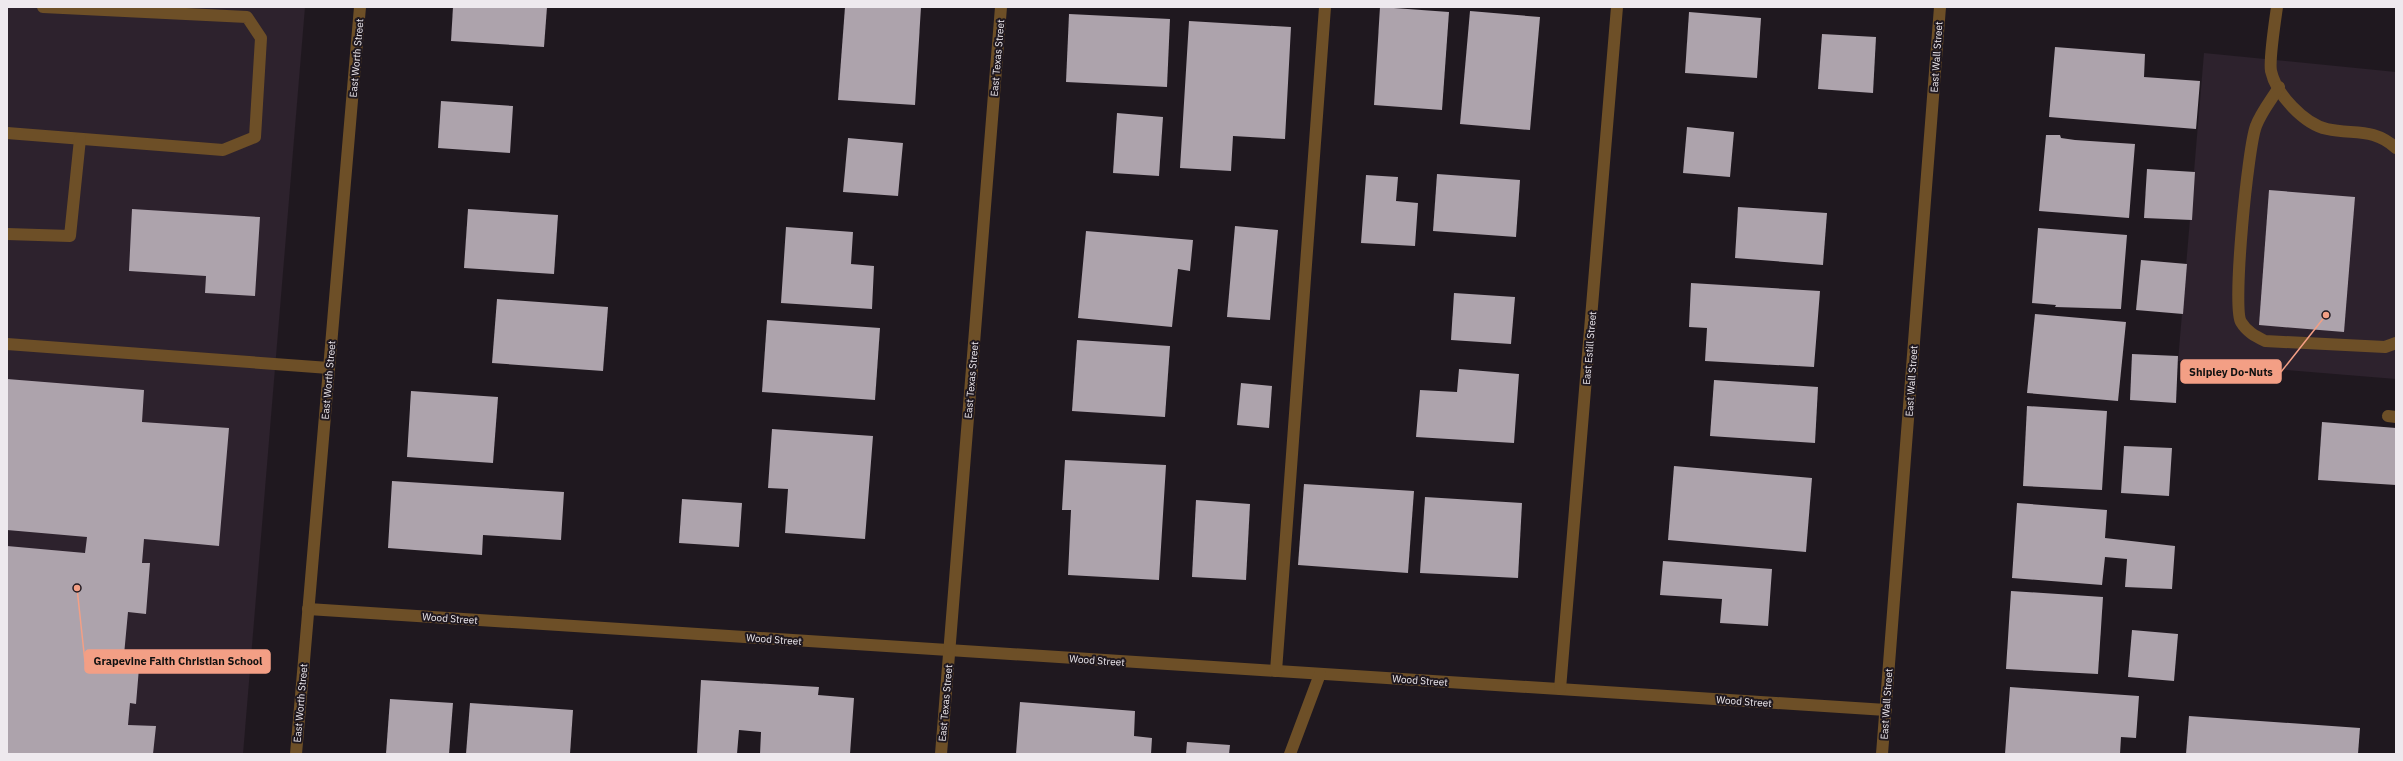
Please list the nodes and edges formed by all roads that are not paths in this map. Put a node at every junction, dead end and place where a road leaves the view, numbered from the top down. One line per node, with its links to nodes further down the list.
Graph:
1 (44, 7): 10 (street)
2 (360, 7): 15 (street, East Worth Street)
3 (1001, 7): 17 (street, East Texas Street)
4 (1324, 7): 18 (street)
5 (1617, 7): 20 (street, East Estill Street)
6 (1940, 7): 21 (street, East Wall Street)
7 (2276, 7): 8 (street)
8 (2279, 87): 11 (street); 13 (street)
9 (7, 133): 10 (street)
10 (80, 139): 12 (street)
11 (2396, 148)
12 (7, 234)
13 (2396, 343)
14 (7, 344): 15 (street)
15 (329, 368): 16 (street, East Worth Street)
16 (308, 609): 17 (street, Wood Street); 22 (street, East Worth Street)
17 (949, 650): 18 (street, Wood Street); 23 (street, East Texas Street)
18 (1276, 671): 19 (street, Wood Street)
19 (1320, 674): 20 (street, Wood Street); 24 (street)
20 (1560, 690): 21 (street, Wood Street)
21 (1886, 710): 25 (street, East Wall Street)
22 (296, 754)
23 (941, 754)
24 (1290, 754)
25 (1882, 754)

